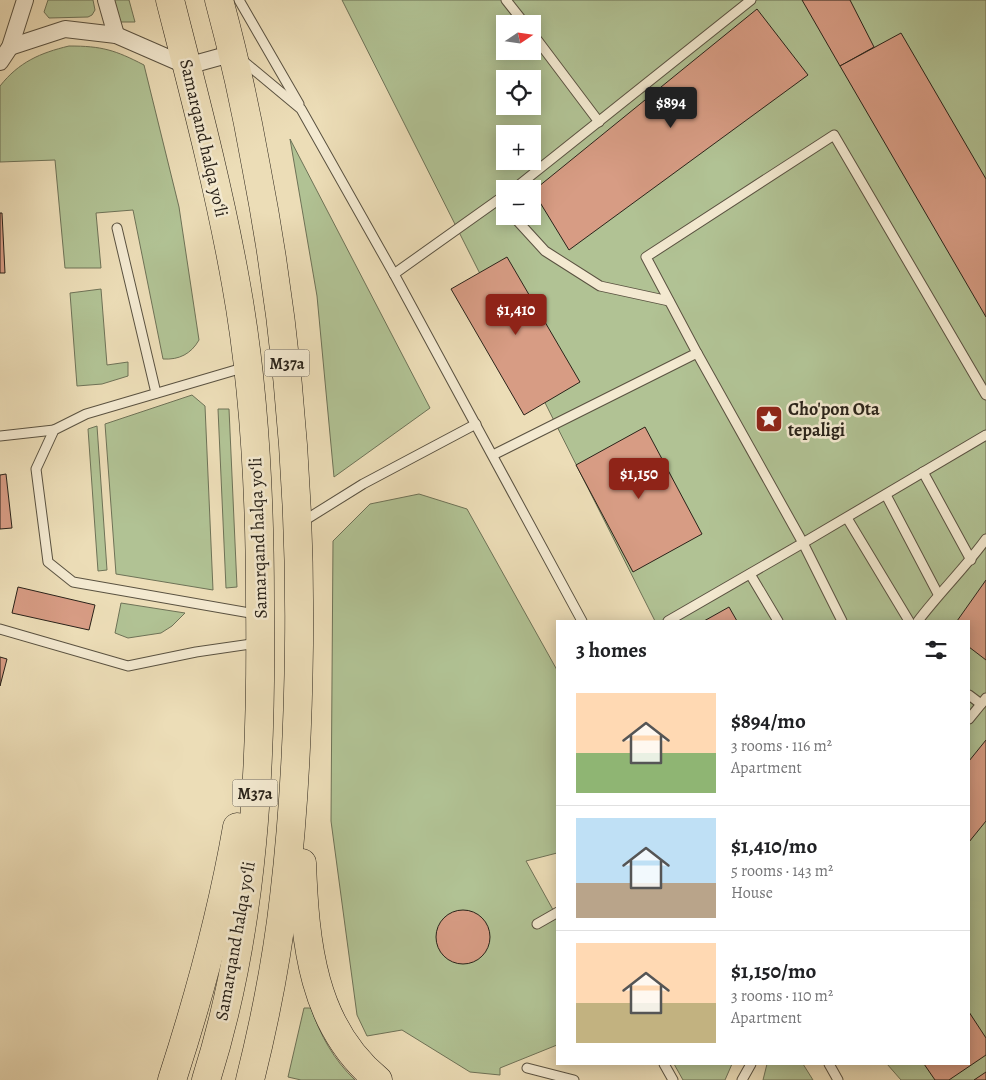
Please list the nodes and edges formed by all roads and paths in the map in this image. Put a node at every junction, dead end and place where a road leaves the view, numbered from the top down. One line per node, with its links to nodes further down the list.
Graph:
1 (25, 0): 11 (street)
2 (106, 0): 9 (street)
3 (170, 0): 14 (highway, Samarqand halqa yoʻli / M37a)
4 (219, 0): 12 (highway, M37a)
5 (239, 0): 15 (lane)
6 (506, 0): 8 (lane)
7 (751, 0): 16 (lane)
8 (518, 15)
9 (116, 34): 11 (street); 14 (street)
10 (541, 45): 16 (lane)
11 (10, 47): 13 (street)
12 (234, 53): 14 (street); 15 (lane); 35 (highway, M37a)
13 (0, 62)
14 (187, 66): 24 (highway, Samarqand halqa yoʻli / M37a)
15 (301, 109): 21 (lane)
16 (599, 122): 17 (lane)
17 (525, 180)
18 (496, 202): 21 (lane)
19 (521, 225): 22 (lane)
20 (117, 228): 25 (lane)
21 (394, 274): 27 (lane)
22 (669, 301): 23 (lane); 26 (lane)
23 (697, 353): 31 (lane); 37 (lane)
24 (248, 366): 25 (lane); 41 (highway, Samarqand halqa yoʻli / M37a)
25 (156, 393): 28 (lane)
26 (986, 395)
27 (476, 424): 31 (lane); 35 (lane)
28 (54, 430): 30 (lane); 41 (lane)
29 (986, 435): 32 (lane)
30 (0, 436)
31 (493, 455): 42 (lane)
32 (923, 472): 33 (lane); 38 (lane)
33 (886, 495): 34 (lane); 40 (lane)
34 (847, 518): 37 (lane); 46 (lane)
35 (297, 525): 53 (highway, M37a)
36 (986, 539): 38 (lane)
37 (803, 544): 39 (lane); 45 (lane)
38 (971, 560): 40 (lane)
39 (750, 574): 43 (lane); 44 (lane)
40 (938, 594): 47 (lane)
41 (261, 615): 49 (highway, Samarqand halqa yoʻli / M37a)
42 (581, 620)
43 (670, 620)
44 (777, 620)
45 (841, 620)
46 (908, 620)
47 (919, 620)
48 (0, 629): 49 (lane)
49 (261, 642): 60 (highway, M37a); 61 (highway, Samarqand halqa yoʻli / M37a)
50 (970, 695): 51 (lane)
51 (984, 701): 52 (lane)
52 (970, 717)
53 (297, 732): 62 (highway, M37a); 63 (highway)
54 (556, 913): 55 (lane)
55 (537, 924)
56 (665, 1065): 65 (lane)
57 (750, 1065): 66 (lane)
58 (830, 1065): 67 (lane)
59 (527, 1068): 64 (lane)
60 (172, 1080)
61 (206, 1080)
62 (250, 1080)
63 (378, 1080)
64 (574, 1080)
65 (673, 1080)
66 (742, 1080)
67 (838, 1080)

